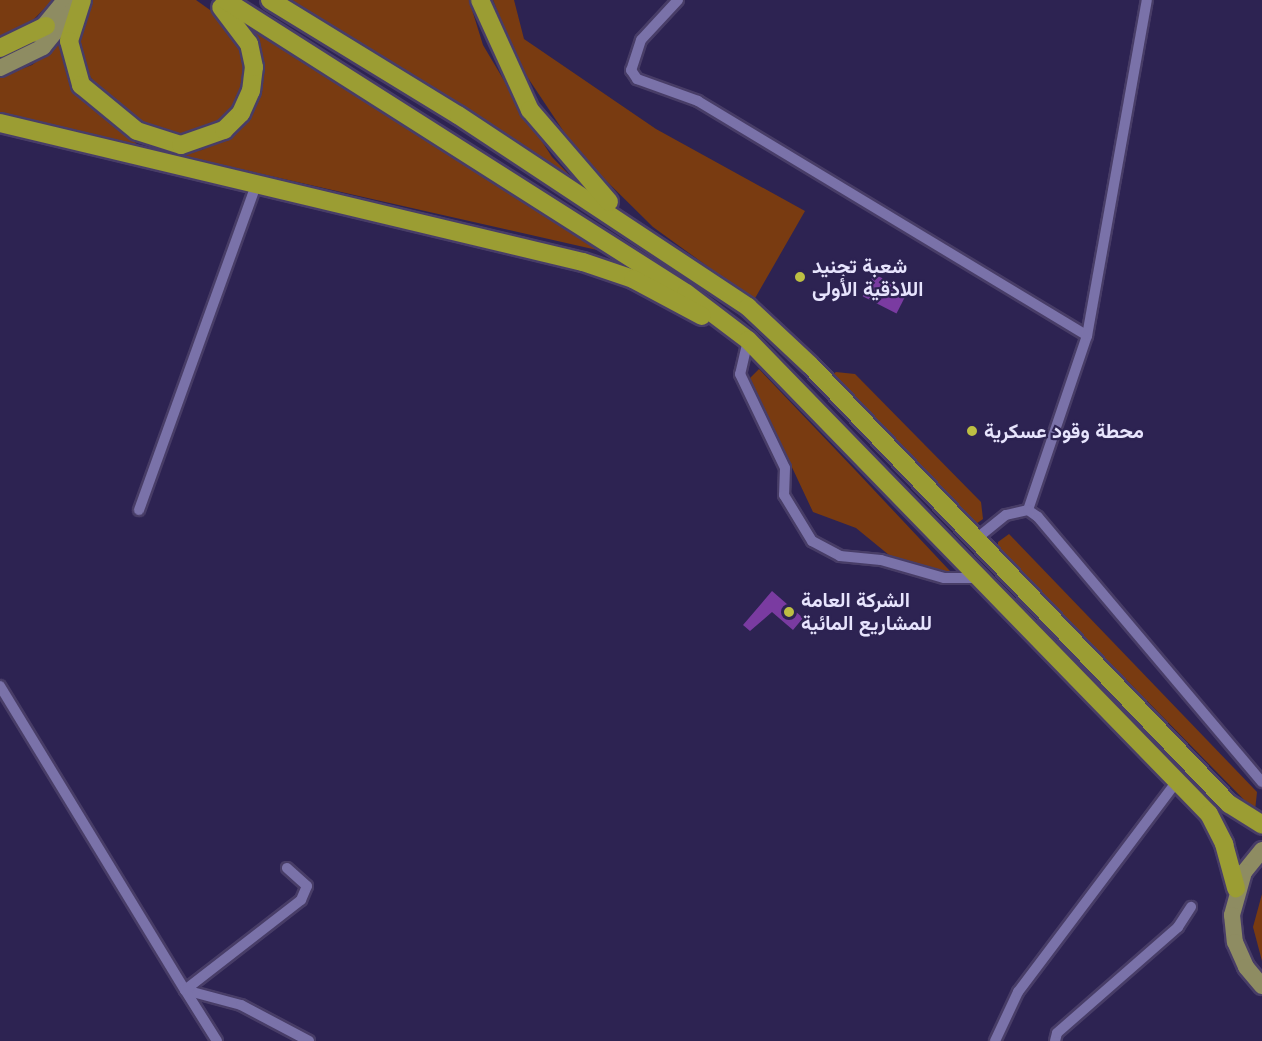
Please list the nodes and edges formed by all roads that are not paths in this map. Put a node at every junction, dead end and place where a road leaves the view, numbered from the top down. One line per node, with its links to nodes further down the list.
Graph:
1 (65, 0): 9 (main road)
2 (81, 0): 3 (highway); 12 (main road)
3 (213, 0)
4 (225, 0): 17 (highway)
5 (270, 0): 15 (highway)
6 (480, 0): 15 (highway)
7 (678, 0): 16 (street)
8 (1147, 0): 16 (street)
9 (46, 26): 10 (highway); 11 (main road)
10 (0, 48)
11 (0, 54)
12 (0, 68)
13 (0, 123): 14 (highway)
14 (256, 184): 17 (highway); 18 (street)
15 (671, 252): 20 (highway)
16 (1087, 336): 19 (street)
17 (748, 340): 21 (highway); 21 (street)
18 (139, 510)
19 (1028, 510): 20 (street); 24 (street)
20 (976, 539): 25 (highway)
21 (979, 578): 23 (highway)
22 (0, 686): 31 (street)
23 (1177, 781): 28 (highway); 36 (street)
24 (1262, 782)
25 (1262, 825)
26 (1262, 850): 28 (main road)
27 (287, 868): 31 (street)
28 (1236, 888): 30 (main road)
29 (1191, 907): 37 (street)
30 (1262, 986)
31 (185, 990): 32 (street); 35 (street)
32 (206, 1023): 33 (street); 34 (street)
33 (209, 1041)
34 (217, 1041)
35 (309, 1041)
36 (995, 1041)
37 (1055, 1041)

